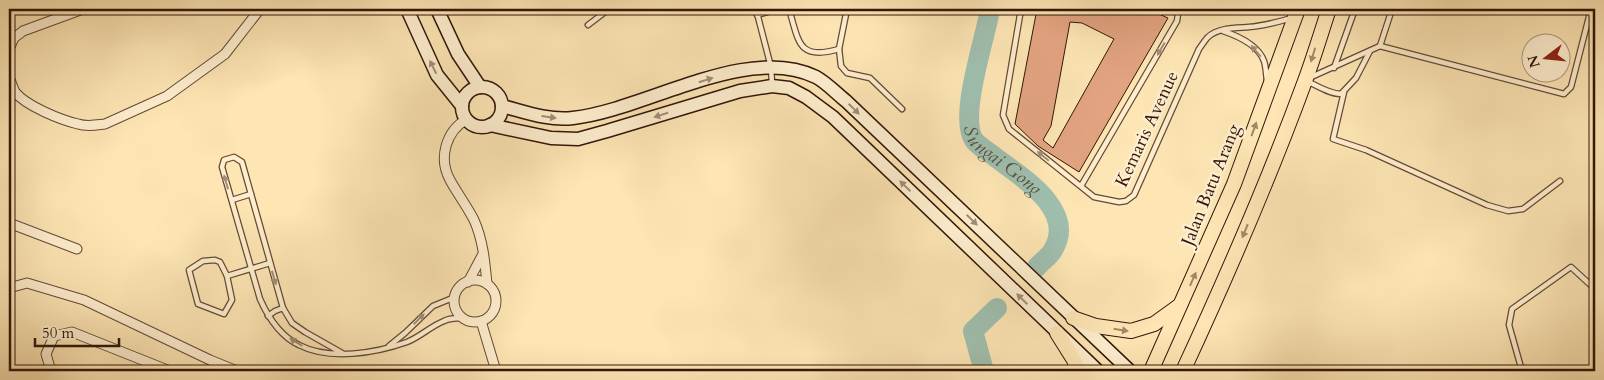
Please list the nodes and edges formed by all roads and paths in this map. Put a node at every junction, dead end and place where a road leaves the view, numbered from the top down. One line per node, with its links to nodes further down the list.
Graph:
1 (82, 9): 21 (street)
2 (260, 9): 26 (street)
3 (407, 9): 32 (street, one-way to 3)
4 (437, 9): 29 (street)
5 (609, 9): 18 (lane)
6 (756, 9): 17 (lane)
7 (778, 9): 17 (lane)
8 (789, 9): 22 (lane)
9 (847, 9): 22 (lane)
10 (1021, 9): 38 (lane, Kemaris Avenue, one-way to 10)
11 (1172, 9): 38 (lane, Kemaris Avenue, one-way to 38)
12 (1329, 9): 27 (main road, one-way to 27)
13 (1355, 9): 25 (lane)
14 (1392, 9): 20 (lane)
15 (1591, 9): 20 (lane)
16 (1296, 13): 19 (lane); 30 (main road, Jalan Batu Arang)
17 (758, 15): 24 (lane)
18 (588, 25)
19 (1221, 30): 30 (lane, one-way to 19); 38 (lane, Kemaris Avenue)
20 (1380, 46): 23 (lane)
21 (9, 49)
22 (839, 49): 34 (lane)
23 (1370, 51): 25 (lane); 31 (lane)
24 (771, 66): 28 (lane); 33 (street, one-way to 24); 56 (street, one-way to 56)
25 (1334, 68): 27 (lane)
26 (9, 77)
27 (1306, 80): 31 (lane); 70 (main road, one-way to 70)
28 (772, 86): 36 (street, one-way to 36); 58 (street, one-way to 28)
29 (480, 87): 32 (street); 33 (street)
30 (1269, 89): 52 (main road, Jalan Batu Arang, one-way to 30)
31 (1344, 92): 37 (lane)
32 (462, 106): 35 (street)
33 (502, 106): 36 (street)
34 (902, 109)
35 (467, 119): 36 (street); 43 (street)
36 (490, 125)
37 (1560, 181)
38 (1081, 186)
39 (251, 194): 40 (lane); 40 (lane, one-way to 39); 44 (lane)
40 (232, 200): 45 (lane)
41 (9, 223): 42 (street)
42 (77, 249)
43 (484, 254): 47 (street); 48 (street)
44 (270, 263): 45 (lane); 53 (lane, one-way to 53)
45 (251, 268): 46 (lane); 54 (lane)
46 (227, 276): 46 (lane)
47 (468, 282): 48 (street); 51 (street)
48 (487, 284): 57 (street)
49 (9, 288): 64 (street)
50 (1595, 289): 71 (lane)
51 (455, 297): 55 (street); 59 (lane, one-way to 51)
52 (1181, 305): 56 (main road, one-way to 52); 69 (main road, Jalan Batu Arang)
53 (283, 308): 54 (lane); 60 (lane)
54 (268, 316): 60 (lane, one-way to 54)
55 (463, 318): 57 (street); 59 (lane)
56 (1073, 318): 68 (street)
57 (482, 321): 65 (street)
58 (1057, 333): 66 (main road); 67 (street)
59 (386, 348): 60 (lane)
60 (342, 353)
61 (153, 368): 62 (street); 63 (street)
62 (51, 371)
63 (170, 371)
64 (237, 371)
65 (496, 371)
66 (1078, 371)
67 (1098, 371)
68 (1130, 371)
69 (1150, 371)
70 (1183, 371)
71 (1522, 371)

